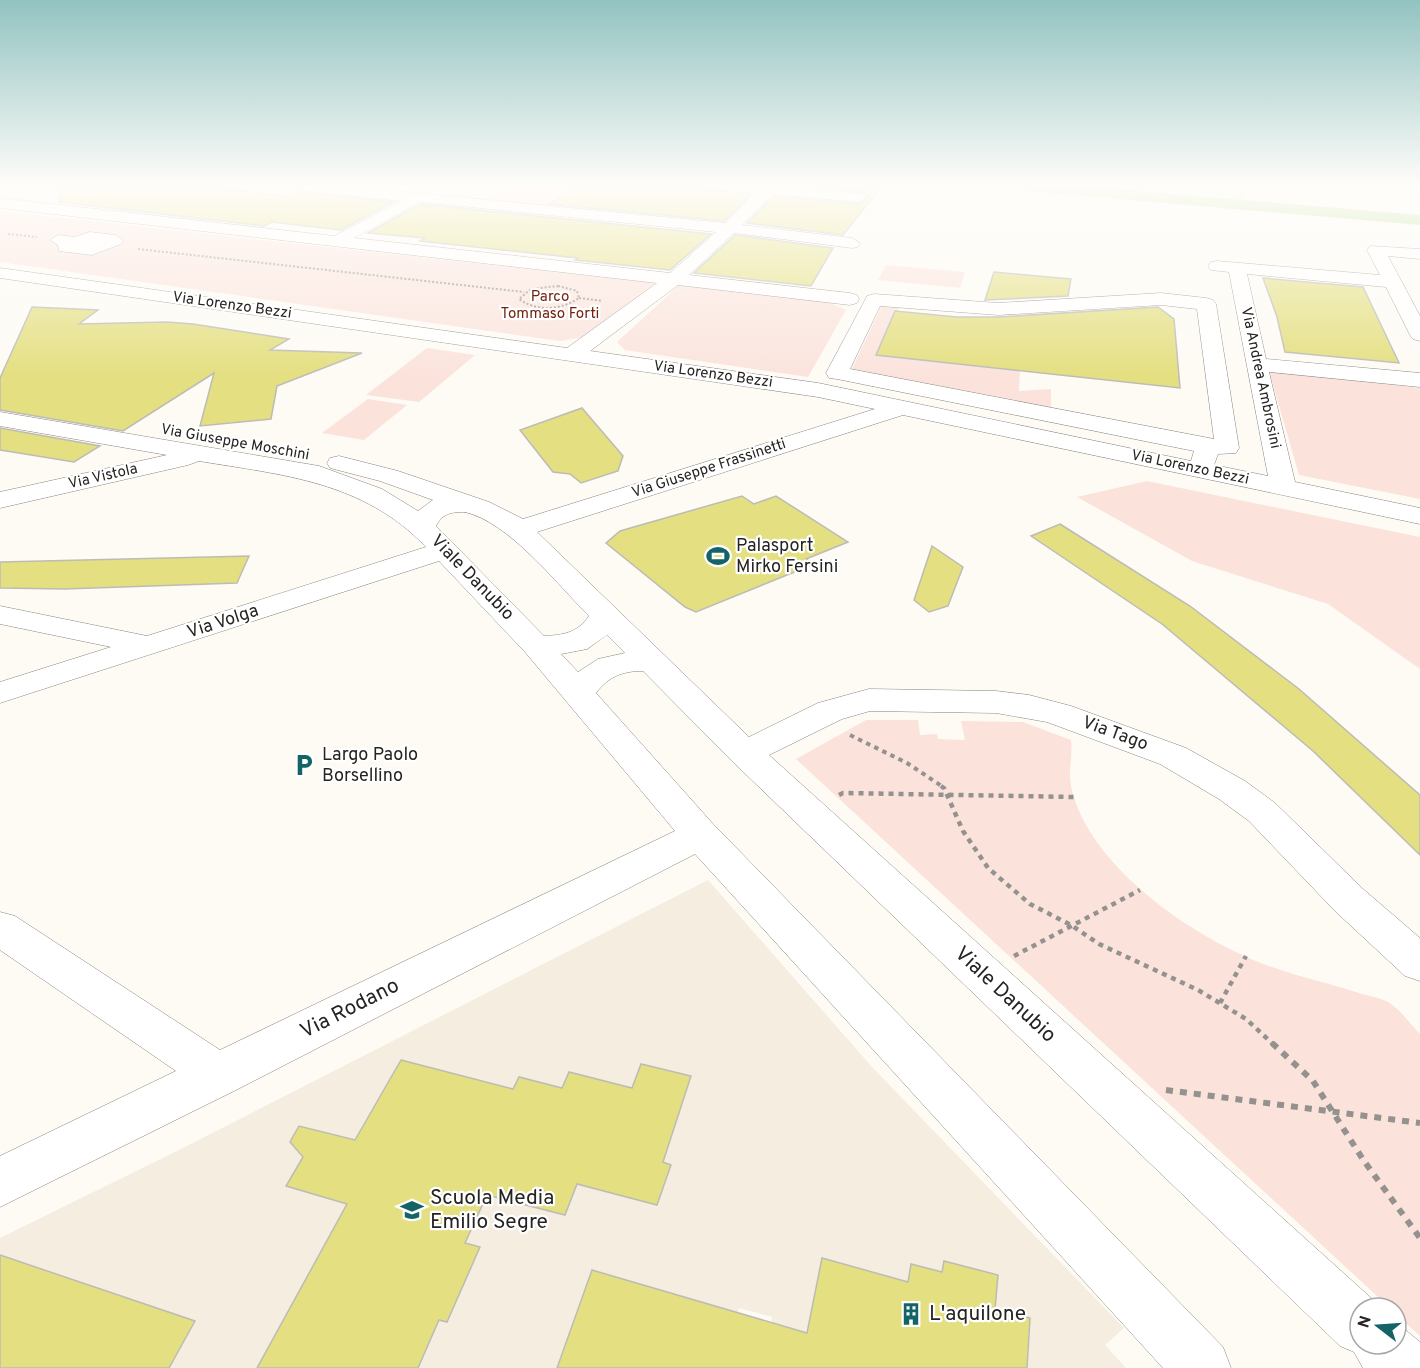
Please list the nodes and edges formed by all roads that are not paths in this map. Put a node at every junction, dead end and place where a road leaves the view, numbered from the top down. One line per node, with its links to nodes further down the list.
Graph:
1 (415, 250): 7 (street)
2 (706, 250): 7 (street)
3 (1420, 254): 8 (street)
4 (1215, 266): 5 (street)
5 (1237, 268): 8 (street); 12 (street, Via Andrea Ambrosini)
6 (0, 273): 11 (street, Via Lorenzo Bezzi)
7 (674, 279): 9 (street); 11 (street)
8 (1394, 282): 10 (street)
9 (850, 299)
10 (1420, 335)
11 (571, 355): 15 (street, Via Lorenzo Bezzi)
12 (1257, 364): 13 (street); 20 (street, Via Andrea Ambrosini)
13 (1420, 380)
14 (0, 404): 22 (street, Via Giuseppe Moschini)
15 (899, 408): 19 (street, Via Lorenzo Bezzi); 25 (street, Via Giuseppe Frassinetti)
16 (0, 419): 18 (street, Via Giuseppe Moschini)
17 (1208, 446): 17 (street); 19 (street)
18 (206, 454): 21 (street, Via Vistola); 24 (street, Via Giuseppe Moschini)
19 (1200, 470): 20 (street, Via Lorenzo Bezzi)
20 (1283, 488): 23 (street, Via Lorenzo Bezzi)
21 (0, 500)
22 (466, 503): 24 (street, Viale Danubio); 25 (street, Viale Danubio)
23 (1420, 516)
24 (422, 527): 26 (street, Viale Danubio)
25 (519, 529): 28 (street, Viale Danubio)
26 (446, 550): 29 (street, Viale Danubio); 30 (street, Via Volga)
27 (0, 615): 30 (street)
28 (606, 615): 29 (street); 31 (street, Viale Danubio)
29 (536, 645): 33 (street, Viale Danubio)
30 (149, 646): 32 (street, Via Volga)
31 (651, 662): 33 (street); 34 (street, Viale Danubio)
32 (0, 693)
33 (578, 693): 35 (street, Viale Danubio)
34 (745, 753): 37 (street, Via Tago); 40 (street, Viale Danubio)
35 (700, 835): 38 (street, Via Rodano); 42 (street, Viale Danubio)
36 (0, 928): 38 (street)
37 (1420, 964)
38 (219, 1075): 39 (street, Via Rodano)
39 (0, 1182)
40 (1348, 1315)
41 (1392, 1356): 43 (street)
42 (1202, 1368)
43 (1405, 1368)

